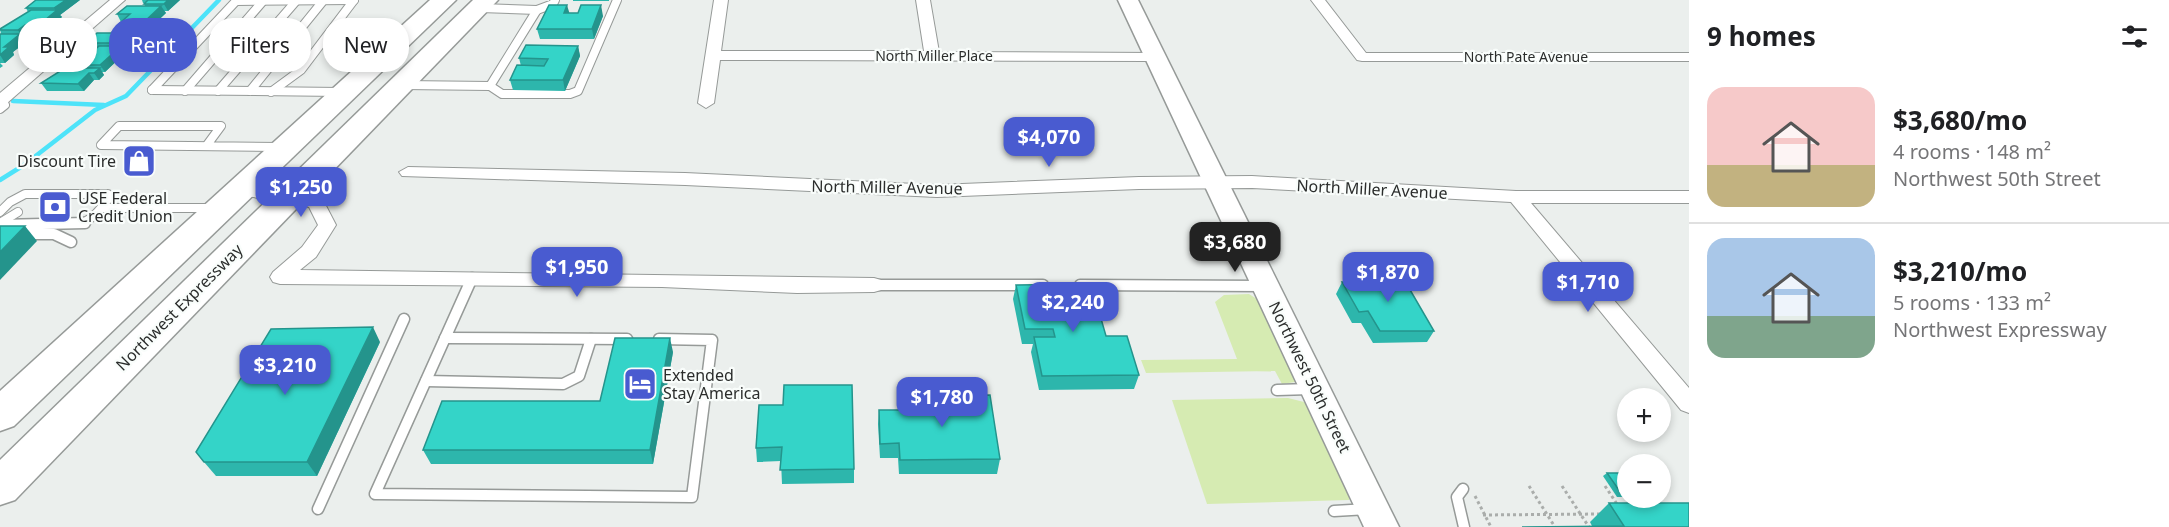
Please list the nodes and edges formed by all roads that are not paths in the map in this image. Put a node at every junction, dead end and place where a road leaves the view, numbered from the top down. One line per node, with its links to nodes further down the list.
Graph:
1 (118, 0): 27 (street)
2 (236, 0): 3 (lane); 22 (lane)
3 (264, 0): 4 (lane); 22 (lane)
4 (296, 0): 13 (lane); 23 (lane)
5 (354, 0): 13 (lane); 25 (lane)
6 (444, 0): 26 (highway)
7 (555, 0): 15 (lane)
8 (617, 0): 21 (lane)
9 (721, 0): 16 (street)
10 (923, 0): 17 (street)
11 (1128, 0): 18 (street, Northwest 50th Street)
12 (1318, 0): 19 (street, North Pate Avenue)
13 (323, 1): 24 (lane)
14 (482, 4): 15 (lane); 20 (highway, Northwest Expressway)
15 (537, 10): 21 (lane)
16 (713, 55): 17 (street, North Miller Place); 28 (street)
17 (932, 57): 18 (street, North Miller Place)
18 (1156, 57): 32 (street, Northwest 50th Street)
19 (1689, 57)
20 (400, 85): 21 (lane); 35 (highway, Northwest Expressway)
21 (490, 87)
22 (185, 91): 23 (lane)
23 (218, 91): 24 (lane)
24 (250, 91): 25 (lane)
25 (271, 92): 26 (lane)
26 (347, 92): 30 (highway)
27 (1, 104)
28 (706, 104)
29 (207, 145): 29 (lane); 30 (lane)
30 (287, 147): 36 (highway)
31 (408, 172): 32 (street, North Miller Avenue)
32 (1216, 182): 33 (street, North Miller Avenue); 47 (street, Northwest 50th Street)
33 (1516, 197): 34 (street, North Miller Avenue); 54 (street)
34 (1689, 197)
35 (287, 198): 36 (street); 43 (street); 56 (highway, Northwest Expressway)
36 (232, 199): 37 (lane); 55 (highway)
37 (103, 208): 38 (lane); 40 (lane)
38 (0, 212)
39 (18, 212): 40 (lane)
40 (0, 224)
41 (0, 234): 42 (lane)
42 (71, 242)
43 (472, 278): 44 (street); 49 (lane)
44 (874, 285): 45 (lane)
45 (1057, 285)
46 (1068, 285): 47 (lane)
47 (1266, 286): 52 (street, Northwest 50th Street)
48 (404, 319): 58 (lane)
49 (445, 338): 50 (lane); 51 (lane)
50 (591, 339): 51 (lane); 51 (lane)
51 (426, 381)
52 (1316, 389): 53 (lane); 60 (street, Northwest 50th Street)
53 (1277, 390)
54 (1689, 404)
55 (0, 415)
56 (0, 487)
57 (1467, 488): 61 (lane)
58 (318, 509)
59 (1335, 511): 60 (lane)
60 (1378, 518)
61 (1464, 527)

